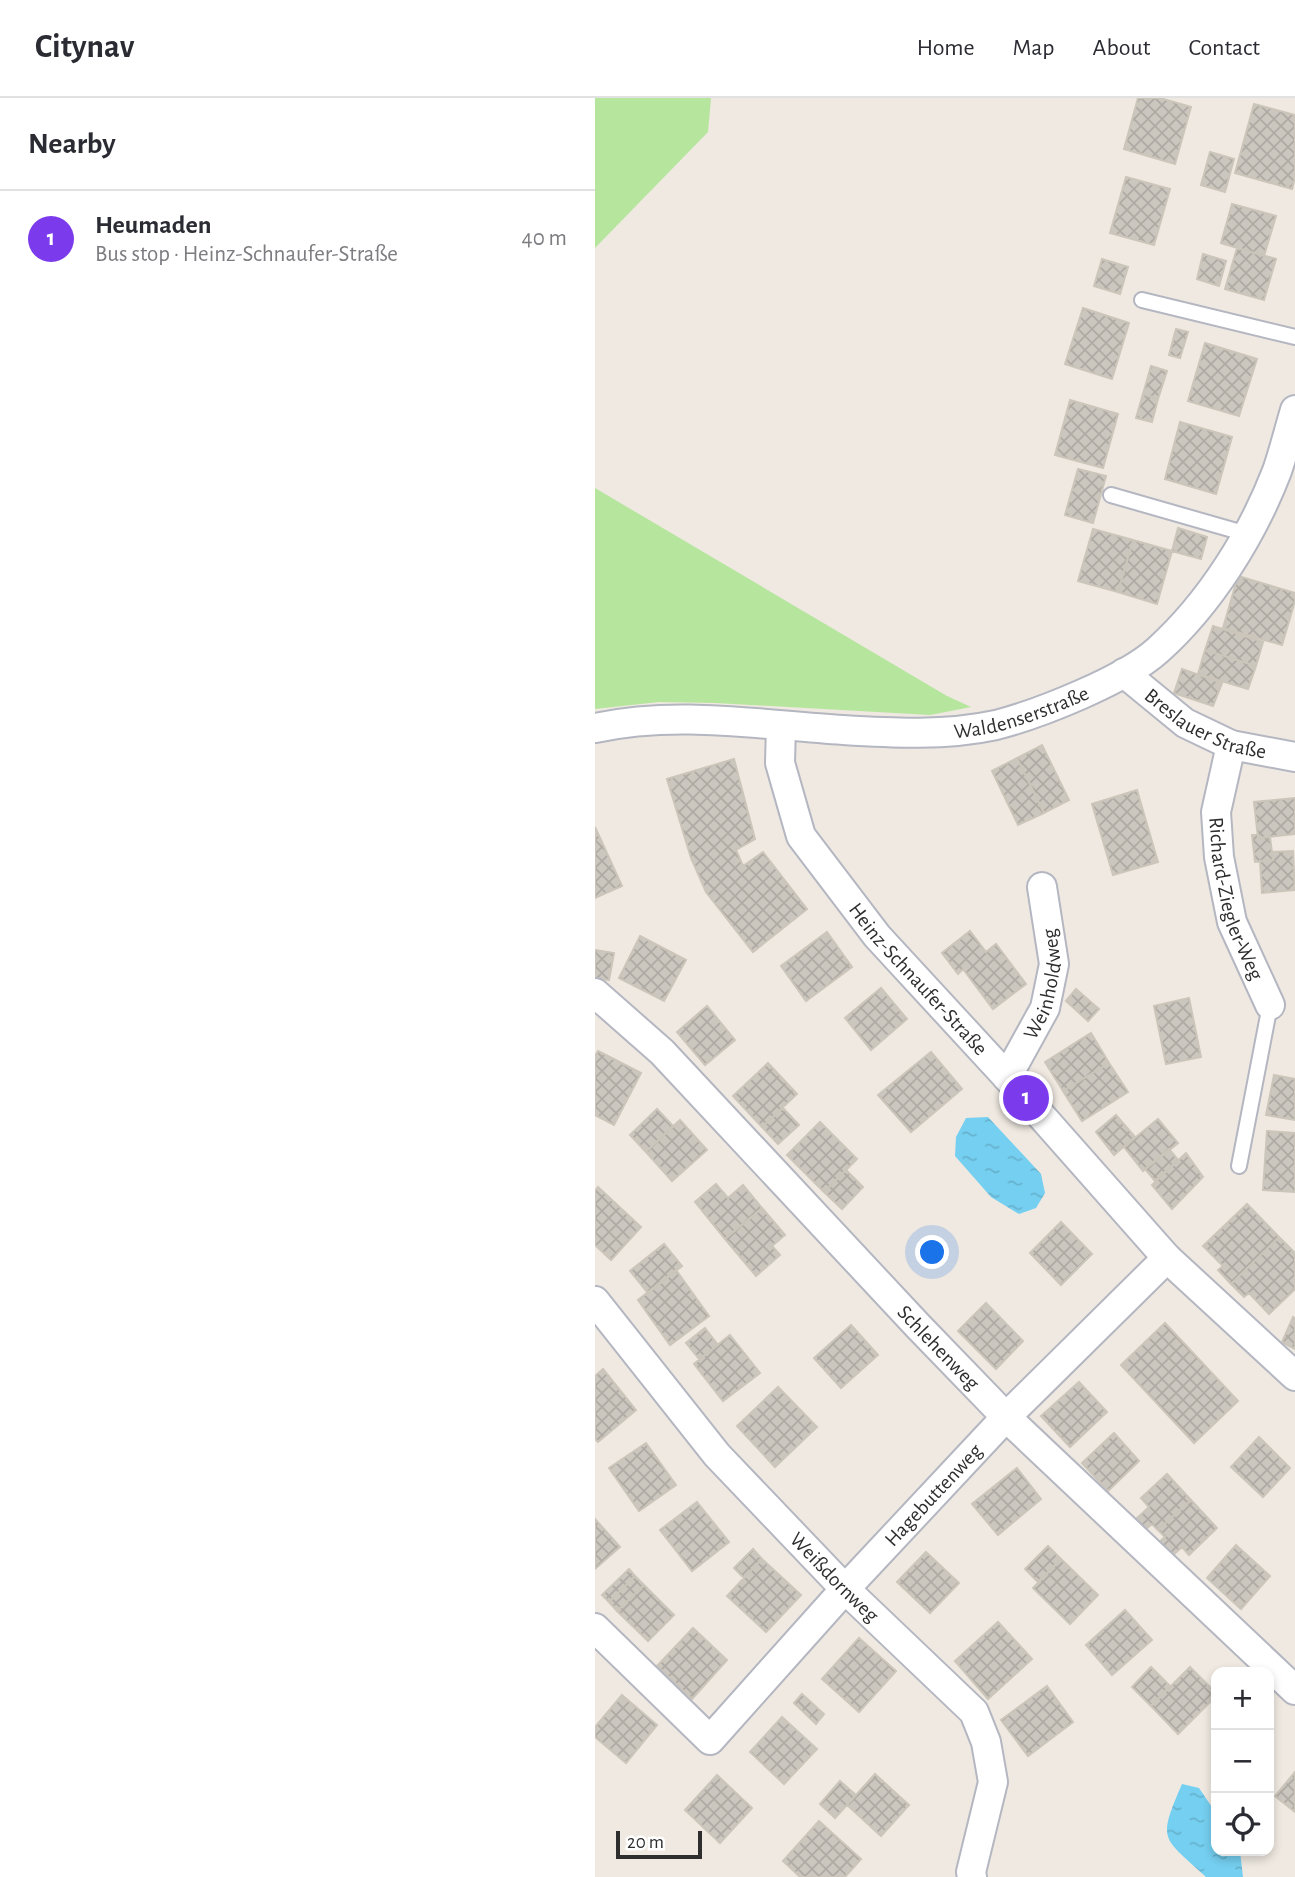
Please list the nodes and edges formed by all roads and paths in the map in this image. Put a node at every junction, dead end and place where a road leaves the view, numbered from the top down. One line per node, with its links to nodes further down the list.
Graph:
1 (1142, 300): 2 (lane)
2 (1295, 337)
3 (1295, 410): 5 (street, Waldenserstraße)
4 (1111, 495): 5 (lane)
5 (1247, 534): 6 (street, Waldenserstraße)
6 (1124, 673): 7 (street, Waldenserstraße); 9 (street, Breslauer Straße)
7 (781, 726): 8 (street, Waldenserstraße); 14 (street, Heinz-Schnaufer-Straße)
8 (595, 728)
9 (1231, 745): 10 (street, Breslauer Straße); 13 (street, Richard-Ziegler-Weg)
10 (1295, 757)
11 (1042, 887): 14 (street, Weinholdweg)
12 (595, 993): 19 (street, Schlehenweg)
13 (1270, 1005): 15 (lane)
14 (1007, 1077): 16 (street, Heinz-Schnaufer-Straße)
15 (1239, 1166)
16 (1167, 1258): 18 (street, Heinz-Schnaufer-Straße); 19 (street, Hagebuttenweg)
17 (595, 1301): 20 (street, Weißdornweg)
18 (1295, 1376)
19 (1006, 1417): 20 (street, Hagebuttenweg); 22 (street, Schlehenweg)
20 (845, 1589): 21 (street, Hagebuttenweg); 23 (street, Weißdornweg)
21 (595, 1628)
22 (1295, 1690)
23 (972, 1877)

